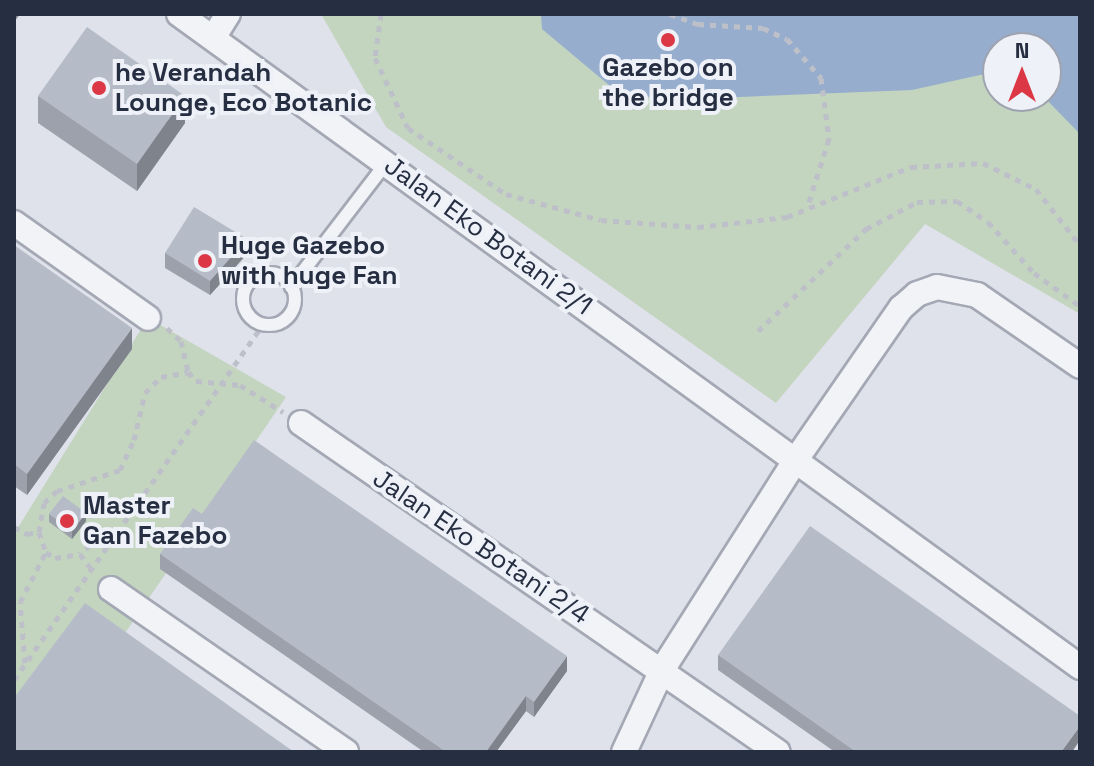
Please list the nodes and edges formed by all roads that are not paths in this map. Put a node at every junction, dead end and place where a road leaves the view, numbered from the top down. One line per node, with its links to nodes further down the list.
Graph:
1 (179, 14): 3 (street, Jalan Eko Botani 2/1)
2 (228, 14): 3 (street)
3 (213, 38): 4 (street, Jalan Eko Botani 2/1)
4 (386, 163): 6 (lane); 10 (street, Jalan Eko Botani 2/1)
5 (14, 223): 7 (street)
6 (291, 287): 6 (lane)
7 (148, 318)
8 (1080, 366): 10 (street)
9 (301, 423): 13 (street, Jalan Eko Botani 2/4)
10 (797, 458): 12 (street, Jalan Eko Botani 2/1); 13 (street)
11 (111, 589): 14 (street)
12 (1080, 667)
13 (662, 670): 15 (street); 16 (street, Jalan Eko Botani 2/4)
14 (346, 752)
15 (624, 752)
16 (778, 752)

